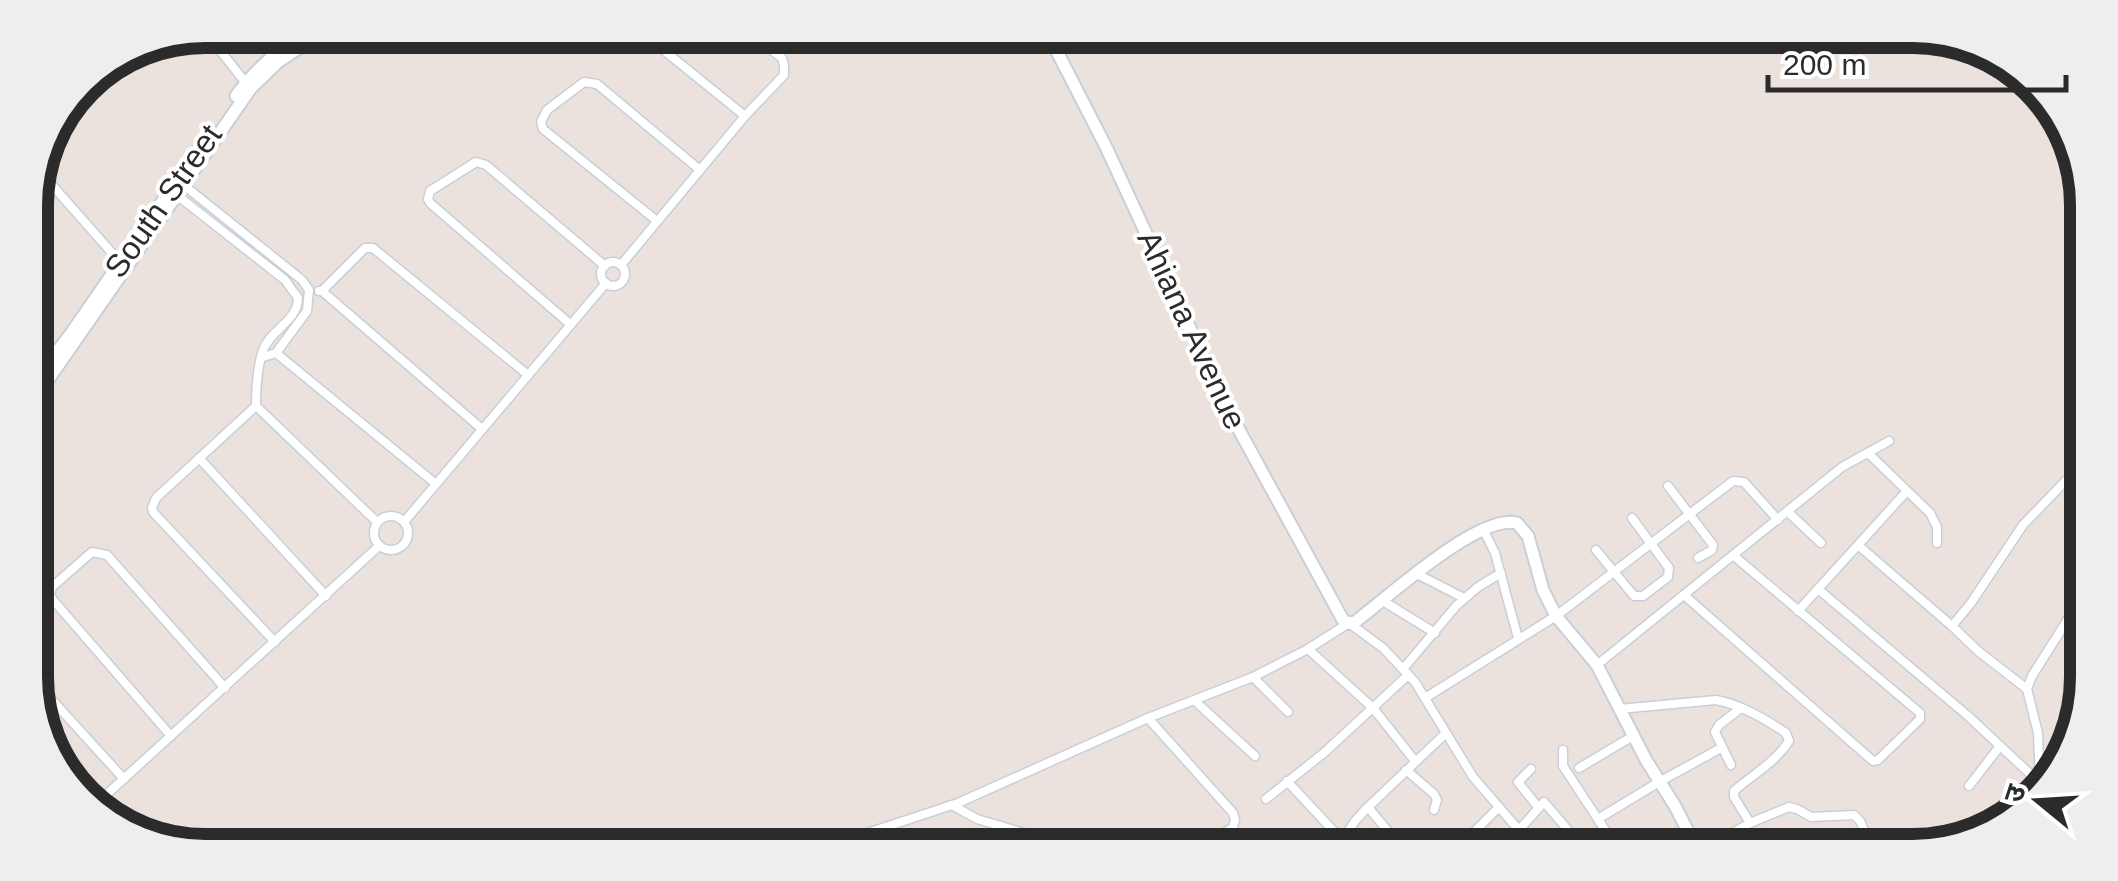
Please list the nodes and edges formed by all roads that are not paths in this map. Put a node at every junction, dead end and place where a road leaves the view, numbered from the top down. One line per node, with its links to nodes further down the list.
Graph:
1 (218, 48): 7 (street)
2 (283, 48): 7 (street, South Street)
3 (299, 48): 11 (street)
4 (661, 48): 8 (street)
5 (769, 48): 8 (street)
6 (1055, 48): 62 (street, Ahiana Avenue)
7 (245, 82): 11 (street, South Street)
8 (745, 116): 9 (street)
9 (700, 170): 12 (street); 12 (street)
10 (50, 183): 15 (street)
11 (177, 187): 13 (street); 14 (street); 15 (street, South Street); 24 (street)
12 (658, 221): 16 (street)
13 (239, 230): 14 (street); 19 (street)
14 (232, 239): 23 (street)
15 (120, 262): 24 (street, South Street)
16 (621, 265): 17 (street); 18 (street)
17 (605, 266): 18 (street); 21 (street)
18 (606, 284): 21 (street)
19 (309, 290): 20 (street); 22 (street)
20 (322, 292): 25 (street); 27 (street)
21 (570, 324): 25 (street)
22 (276, 353): 23 (street); 32 (street)
23 (263, 358): 26 (street)
24 (48, 372)
25 (528, 375): 27 (street)
26 (256, 406): 30 (street); 39 (street)
27 (482, 429): 32 (street)
28 (1889, 441): 29 (street)
29 (1868, 453): 34 (street); 35 (street)
30 (199, 458): 55 (street); 67 (street)
31 (2070, 476): 64 (street)
32 (436, 484): 40 (street)
33 (1668, 486): 36 (street)
34 (1907, 491): 43 (street); 46 (street)
35 (1788, 512): 38 (street); 42 (street)
36 (1690, 515): 38 (street); 44 (street); 49 (street)
37 (1632, 518): 44 (street)
38 (1778, 520): 48 (street)
39 (378, 522): 40 (street); 45 (street)
40 (404, 522): 45 (street)
41 (1483, 530): 50 (street); 51 (street); 60 (street)
42 (1822, 543)
43 (1936, 543)
44 (1652, 544): 52 (street); 52 (street)
45 (380, 546): 55 (street)
46 (1858, 546): 53 (street); 64 (street)
47 (1596, 550): 52 (street)
48 (1734, 556): 54 (street); 58 (street)
49 (1698, 558)
50 (1415, 573): 56 (street); 57 (street)
51 (1501, 573): 56 (street); 66 (street)
52 (1615, 573): 60 (street)
53 (1818, 589): 58 (street); 85 (street)
54 (1684, 595): 58 (street); 69 (street)
55 (326, 596): 67 (street)
56 (1464, 598): 65 (street)
57 (1383, 601): 62 (street); 65 (street)
58 (1798, 611)
59 (2070, 615): 61 (street)
60 (1556, 616): 66 (street); 69 (street)
61 (2066, 621): 63 (street); 73 (street)
62 (1349, 624): 68 (street); 70 (street)
63 (2070, 624)
64 (1952, 626): 73 (street)
65 (1434, 632): 70 (street)
66 (1518, 638): 75 (street)
67 (275, 642): 72 (street)
68 (1308, 650): 71 (street); 77 (street)
69 (1597, 665): 79 (street)
70 (1406, 672): 75 (street); 77 (street)
71 (1253, 677): 76 (street); 80 (street)
72 (225, 688): 83 (street); 83 (street)
73 (2027, 690): 89 (street)
74 (50, 698): 96 (street)
75 (1425, 698): 82 (street)
76 (1195, 701): 81 (street); 90 (street)
77 (1372, 708): 91 (street); 97 (street)
78 (1741, 708): 79 (street); 86 (street); 108 (street)
79 (1619, 710): 84 (street)
80 (1288, 712)
81 (1148, 718): 102 (street); 109 (street)
82 (1446, 734): 91 (street); 104 (street)
83 (171, 736): 96 (street)
84 (1633, 736): 93 (street); 98 (street)
85 (2000, 746): 88 (street); 99 (street)
86 (1722, 748): 92 (street); 98 (street)
87 (1563, 750): 107 (street)
88 (2005, 751)
89 (2039, 751)
90 (1255, 756)
91 (1416, 761): 95 (street)
92 (1731, 765)
93 (1580, 768)
94 (1531, 769): 105 (street)
95 (1406, 770): 103 (street); 106 (street)
96 (124, 778): 100 (street)
97 (1288, 781): 101 (street); 113 (street)
98 (1659, 782): 107 (street); 120 (street)
99 (1969, 786)
100 (104, 797)
101 (1266, 799)
102 (952, 805): 123 (street); 124 (street)
103 (1368, 807): 114 (street); 115 (street)
104 (1499, 807): 110 (street); 116 (street)
105 (1538, 807): 110 (street); 118 (street)
106 (1434, 810)
107 (1598, 819): 119 (street)
108 (1750, 823): 121 (street); 122 (street)
109 (1232, 828): 111 (street); 112 (street)
110 (1519, 830): 117 (street)
111 (1224, 833)
112 (1234, 833)
113 (1337, 833)
114 (1347, 833)
115 (1391, 833)
116 (1473, 833)
117 (1522, 833)
118 (1569, 833)
119 (1607, 833)
120 (1688, 833)
121 (1730, 833)
122 (1864, 833)
123 (869, 834)
124 (1025, 834)

